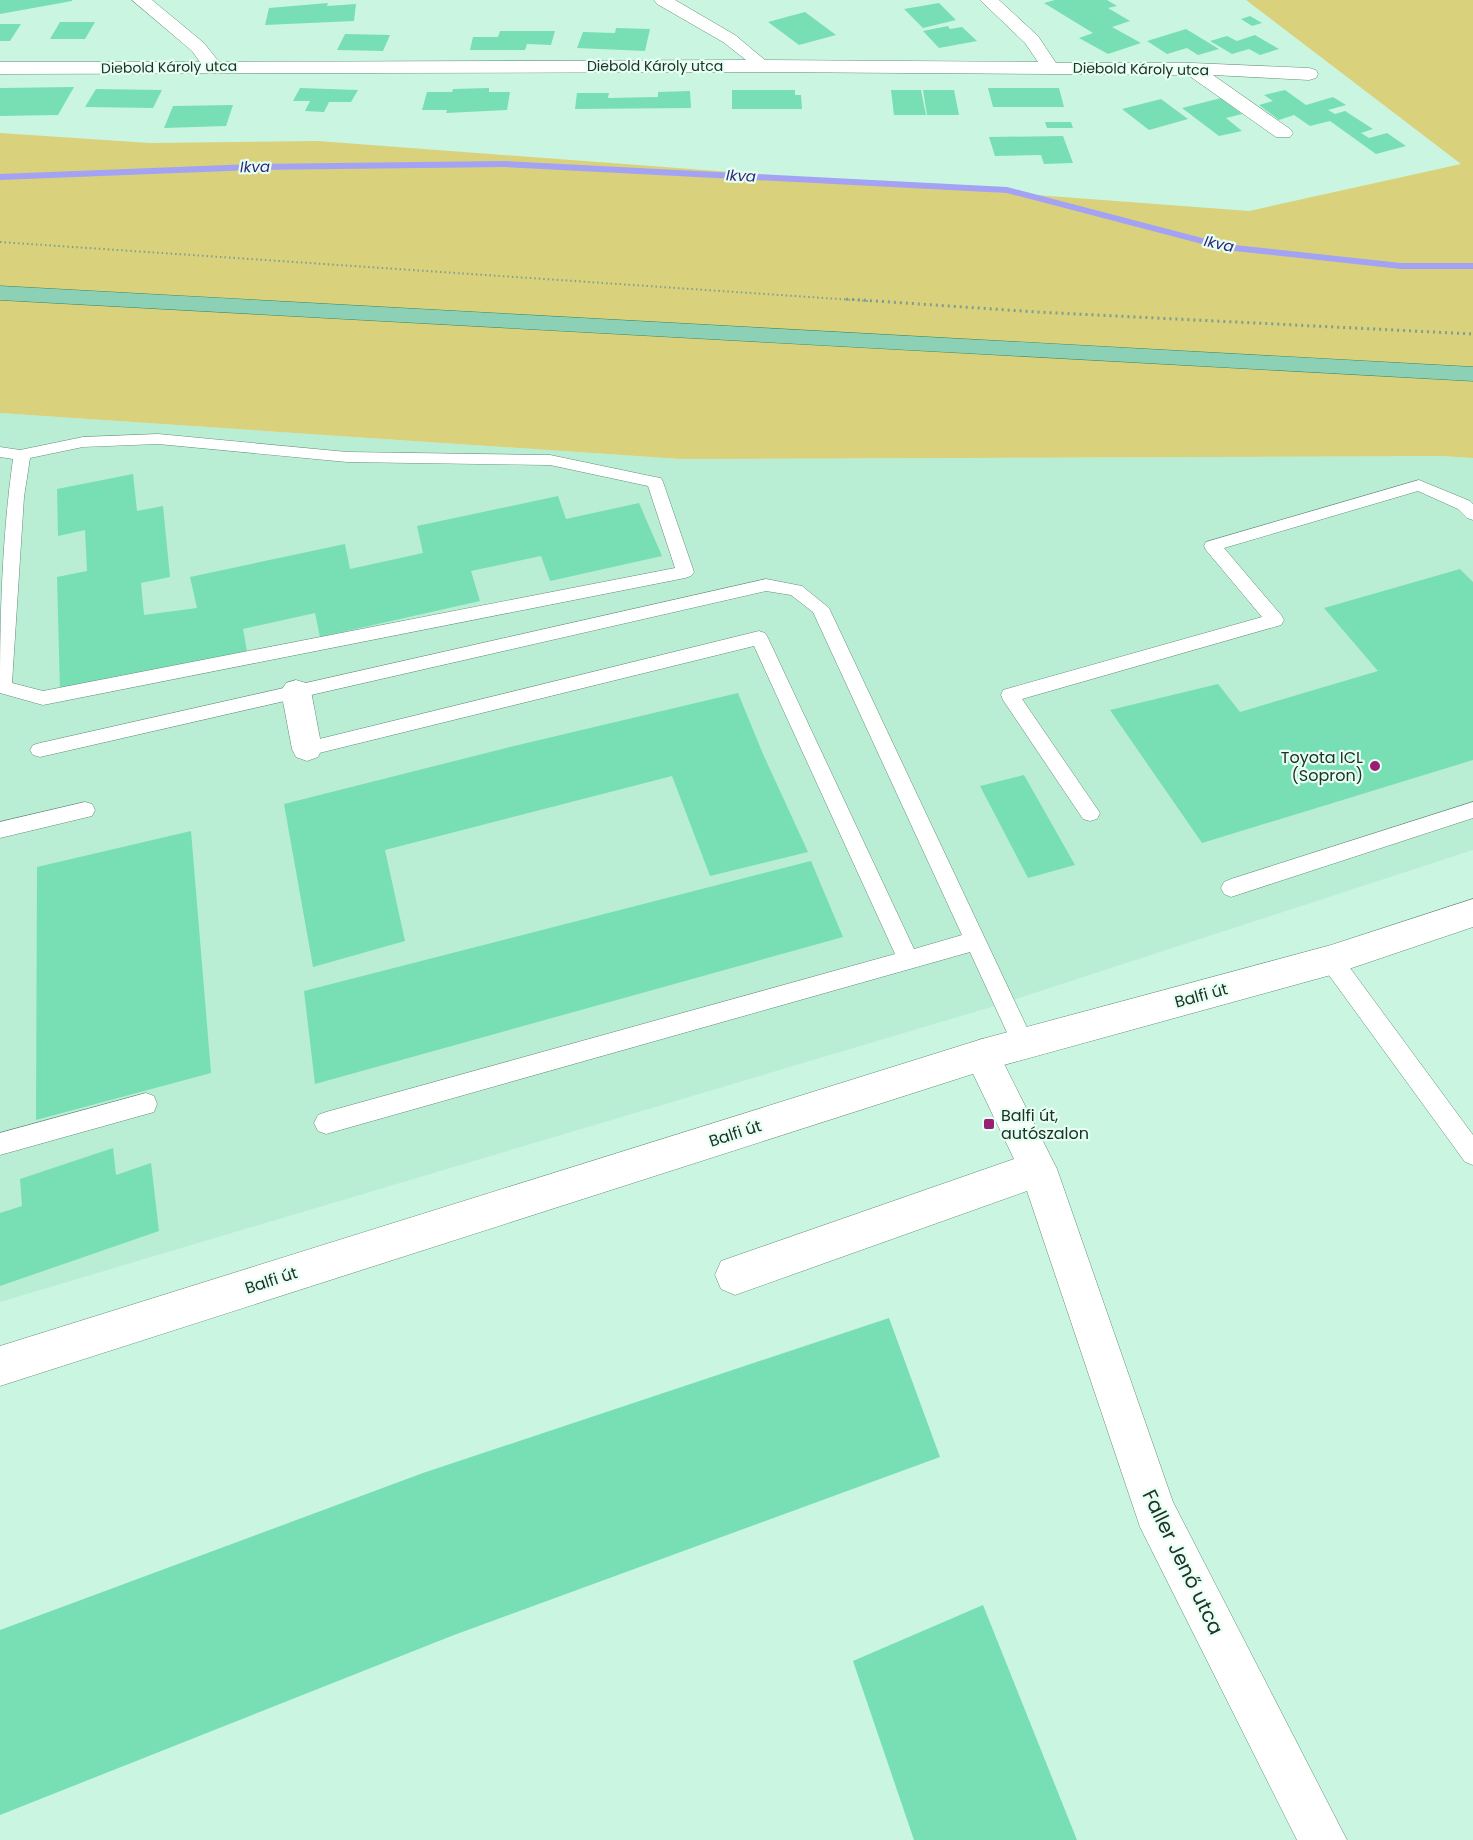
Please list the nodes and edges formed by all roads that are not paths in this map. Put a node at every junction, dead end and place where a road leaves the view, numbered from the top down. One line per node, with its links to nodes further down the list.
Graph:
1 (141, 0): 5 (street)
2 (663, 0): 6 (street)
3 (1016, 3): 4 (street)
4 (993, 4): 8 (street)
5 (212, 65): 6 (street, Diebold Károly utca); 7 (street, Diebold Károly utca)
6 (760, 66): 8 (street, Diebold Károly utca)
7 (0, 68)
8 (1050, 69): 9 (street, Diebold Károly utca)
9 (1192, 69): 10 (street, Diebold Károly utca); 11 (street)
10 (1309, 74)
11 (1282, 133)
12 (0, 293): 13 (main road)
13 (1473, 374)
14 (0, 452): 15 (lane)
15 (19, 454): 15 (lane)
16 (1473, 513): 22 (lane)
17 (296, 691): 18 (street); 19 (lane); 26 (lane)
18 (307, 749): 27 (lane)
19 (40, 750)
20 (85, 810): 23 (lane)
21 (1473, 810): 24 (lane)
22 (1090, 813)
23 (0, 830)
24 (1231, 888)
25 (1473, 913): 28 (street, Balfi út)
26 (975, 941): 27 (lane); 29 (lane)
27 (908, 960): 32 (lane)
28 (1331, 960): 29 (street, Balfi út); 34 (lane)
29 (1023, 1043): 30 (street, Balfi út)
30 (982, 1055): 35 (street, Faller Jenő utca); 37 (street, Balfi út)
31 (146, 1104): 33 (lane)
32 (326, 1123)
33 (0, 1144)
34 (1473, 1154)
35 (1038, 1169): 36 (street); 38 (street, Faller Jenő utca)
36 (735, 1275)
37 (0, 1366)
38 (1323, 1840)

